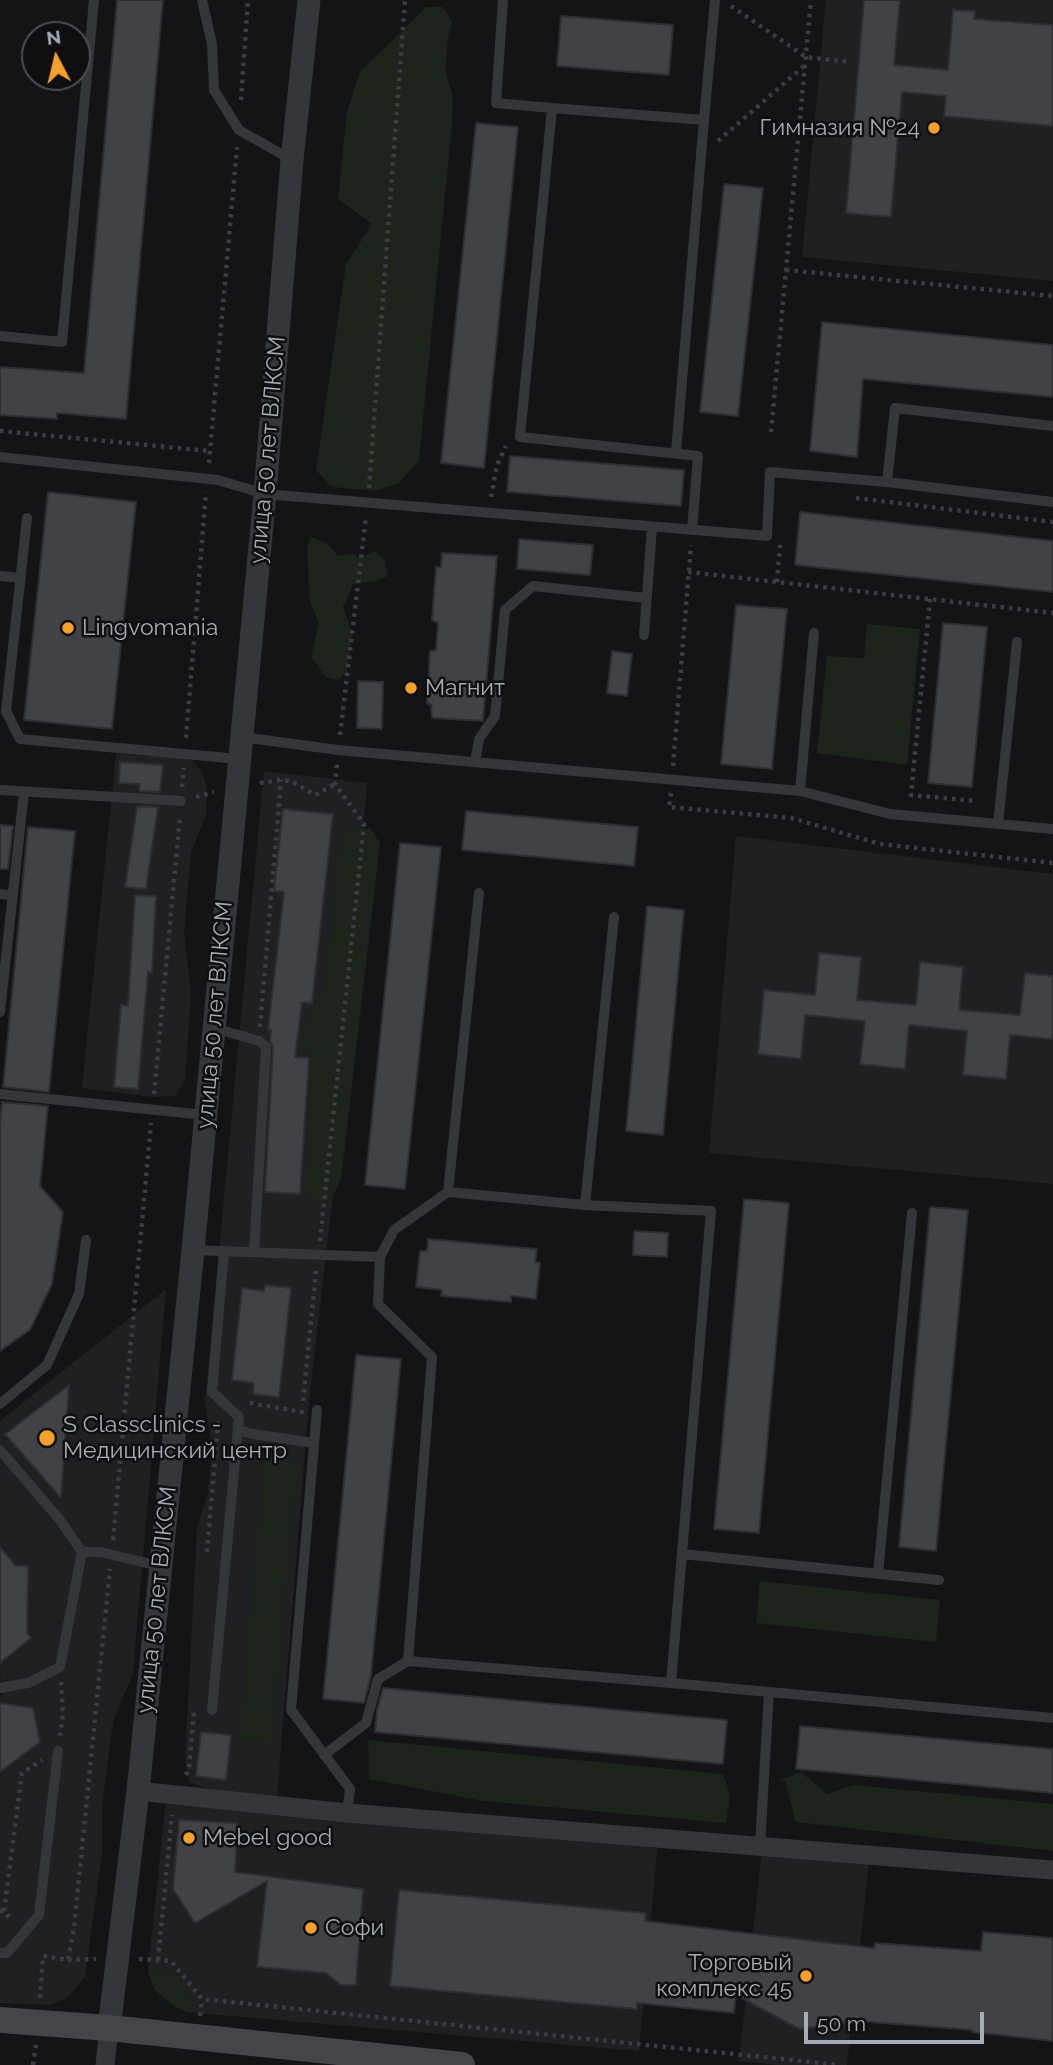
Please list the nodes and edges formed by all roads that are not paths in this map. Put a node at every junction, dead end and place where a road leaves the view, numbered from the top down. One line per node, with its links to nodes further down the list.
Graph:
1 (94, 0): 9 (lane)
2 (202, 0): 8 (lane)
3 (309, 0): 8 (street, улица 50 лет ВЛКСМ)
4 (503, 0): 6 (lane)
5 (715, 0): 7 (lane)
6 (552, 108): 7 (lane); 11 (lane)
7 (704, 120): 11 (lane)
8 (292, 160): 14 (street, улица 50 лет ВЛКСМ)
9 (0, 336)
10 (1053, 426): 13 (lane)
11 (676, 452): 18 (lane)
12 (0, 457): 14 (lane)
13 (887, 482): 15 (lane); 18 (lane)
14 (265, 494): 17 (lane); 25 (street, улица 50 лет ВЛКСМ)
15 (1053, 502)
16 (27, 518): 20 (lane)
17 (652, 527): 18 (lane); 21 (lane)
18 (692, 530)
19 (0, 576): 20 (lane)
20 (21, 578): 25 (lane)
21 (646, 598): 23 (lane); 26 (lane)
22 (814, 633): 28 (lane)
23 (644, 635)
24 (1017, 642): 31 (lane)
25 (241, 748): 26 (lane); 37 (street, улица 50 лет ВЛКСМ)
26 (475, 762): 28 (lane)
27 (0, 790): 29 (lane)
28 (800, 790): 31 (lane)
29 (24, 792): 30 (lane); 34 (lane)
30 (181, 801)
31 (998, 824): 32 (lane)
32 (1053, 829)
33 (479, 893): 40 (lane)
34 (6, 895): 36 (lane)
35 (614, 917): 41 (lane)
36 (0, 1012)
37 (214, 1028): 39 (street, улица 50 лет ВЛКСМ); 46 (lane)
38 (0, 1094): 39 (lane)
39 (206, 1115): 44 (street, улица 50 лет ВЛКСМ)
40 (448, 1192): 41 (lane); 47 (lane)
41 (585, 1205): 54 (lane)
42 (912, 1213): 56 (lane)
43 (86, 1240): 48 (lane)
44 (193, 1250): 45 (lane); 55 (street, улица 50 лет ВЛКСМ)
45 (224, 1251): 46 (lane); 50 (lane)
46 (254, 1252): 47 (lane)
47 (380, 1256): 58 (lane)
48 (0, 1404)
49 (317, 1410): 51 (lane)
50 (238, 1430): 51 (lane); 62 (lane)
51 (314, 1443): 65 (lane)
52 (0, 1450): 53 (lane)
53 (82, 1552): 55 (lane); 60 (lane)
54 (682, 1555): 56 (lane); 59 (lane)
55 (159, 1566): 66 (street, улица 50 лет ВЛКСМ)
56 (878, 1574): 57 (lane)
57 (939, 1580)
58 (408, 1661): 59 (lane); 65 (lane)
59 (671, 1683): 61 (lane)
60 (0, 1688)
61 (769, 1692): 63 (lane); 68 (lane)
62 (212, 1710)
63 (1053, 1718)
64 (58, 1751): 70 (lane)
65 (324, 1755): 67 (lane)
66 (138, 1791): 67 (street); 72 (street, улица 50 лет ВЛКСМ)
67 (347, 1812): 68 (street)
68 (760, 1845): 69 (street)
69 (1053, 1870)
70 (0, 1953)
71 (0, 2020): 72 (main road)
72 (109, 2028): 73 (street); 74 (main road)
73 (105, 2065)
74 (461, 2065)

